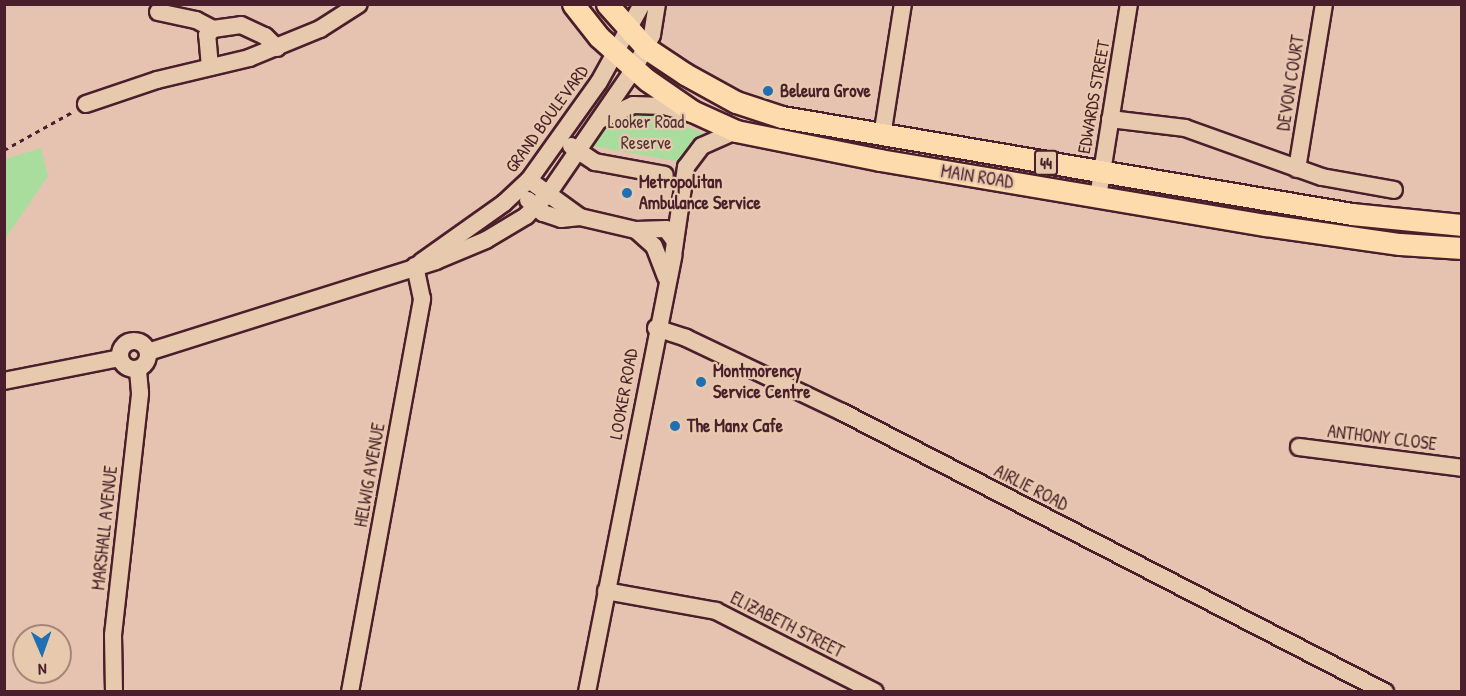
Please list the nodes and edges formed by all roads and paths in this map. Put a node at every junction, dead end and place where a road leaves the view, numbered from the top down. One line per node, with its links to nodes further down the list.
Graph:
1 (359, 4): 12 (street)
2 (573, 4): 14 (main road, MAIN ROAD / 44)
3 (607, 4): 11 (main road, MAIN ROAD / 44)
4 (642, 4): 11 (street, GRAND BOULEVARD)
5 (657, 4): 13 (street)
6 (903, 4): 22 (street)
7 (1129, 4): 19 (street, EDWARDS STREET)
8 (1324, 4): 26 (street, DEVON COURT)
9 (158, 12): 10 (street)
10 (213, 29): 12 (street); 15 (street)
11 (627, 30): 13 (main road, MAIN ROAD / 44); 14 (street, GRAND BOULEVARD)
12 (277, 48): 15 (street)
13 (646, 48): 16 (street); 22 (main road, MAIN ROAD / 44)
14 (615, 53): 16 (main road, MAIN ROAD / 44); 23 (street, GRAND BOULEVARD)
15 (210, 67): 17 (street)
16 (634, 69): 18 (street); 20 (main road, MAIN ROAD / 44)
17 (86, 104): 24 (path)
18 (601, 119): 20 (street); 25 (street)
19 (1110, 119): 26 (street); 27 (street, EDWARDS STREET)
20 (712, 121): 21 (main road, MAIN ROAD / 44)
21 (736, 130): 32 (main road, MAIN ROAD / 44); 37 (street, LOOKER ROAD)
22 (882, 136): 27 (main road, MAIN ROAD / 44)
23 (560, 139): 25 (street); 29 (street, GRAND BOULEVARD)
24 (4, 150)
25 (579, 151): 28 (street); 31 (street)
26 (1297, 168): 30 (street)
27 (1101, 172): 32 (street, EDWARDS STREET); 35 (main road, MAIN ROAD / 44)
28 (665, 175)
29 (524, 186): 31 (street); 33 (street); 39 (street, GRAND BOULEVARD)
30 (1394, 190)
31 (548, 194): 33 (street, GRAND BOULEVARD); 34 (street)
32 (1098, 197): 38 (main road, MAIN ROAD / 44)
33 (536, 208): 34 (street); 39 (street, GRAND BOULEVARD)
34 (580, 217): 36 (street)
35 (1461, 225)
36 (636, 230): 37 (street); 40 (street)
37 (674, 240): 40 (street, LOOKER ROAD)
38 (1461, 248)
39 (415, 266): 42 (street, GRAND BOULEVARD); 50 (street, HELWIG AVENUE)
40 (666, 278): 41 (street, LOOKER ROAD)
41 (656, 328): 48 (street, LOOKER ROAD); 53 (street, AIRLIE ROAD)
42 (148, 352): 43 (street); 44 (street)
43 (120, 358): 44 (street); 45 (street)
44 (138, 369): 49 (street, MARSHALL AVENUE)
45 (4, 381)
46 (1299, 447): 47 (street, ANTHONY CLOSE)
47 (1461, 468)
48 (606, 591): 51 (street, LOOKER ROAD); 52 (street, ELIZABETH STREET)
49 (114, 692)
50 (350, 692)
51 (588, 692)
52 (875, 692)
53 (1385, 692)

